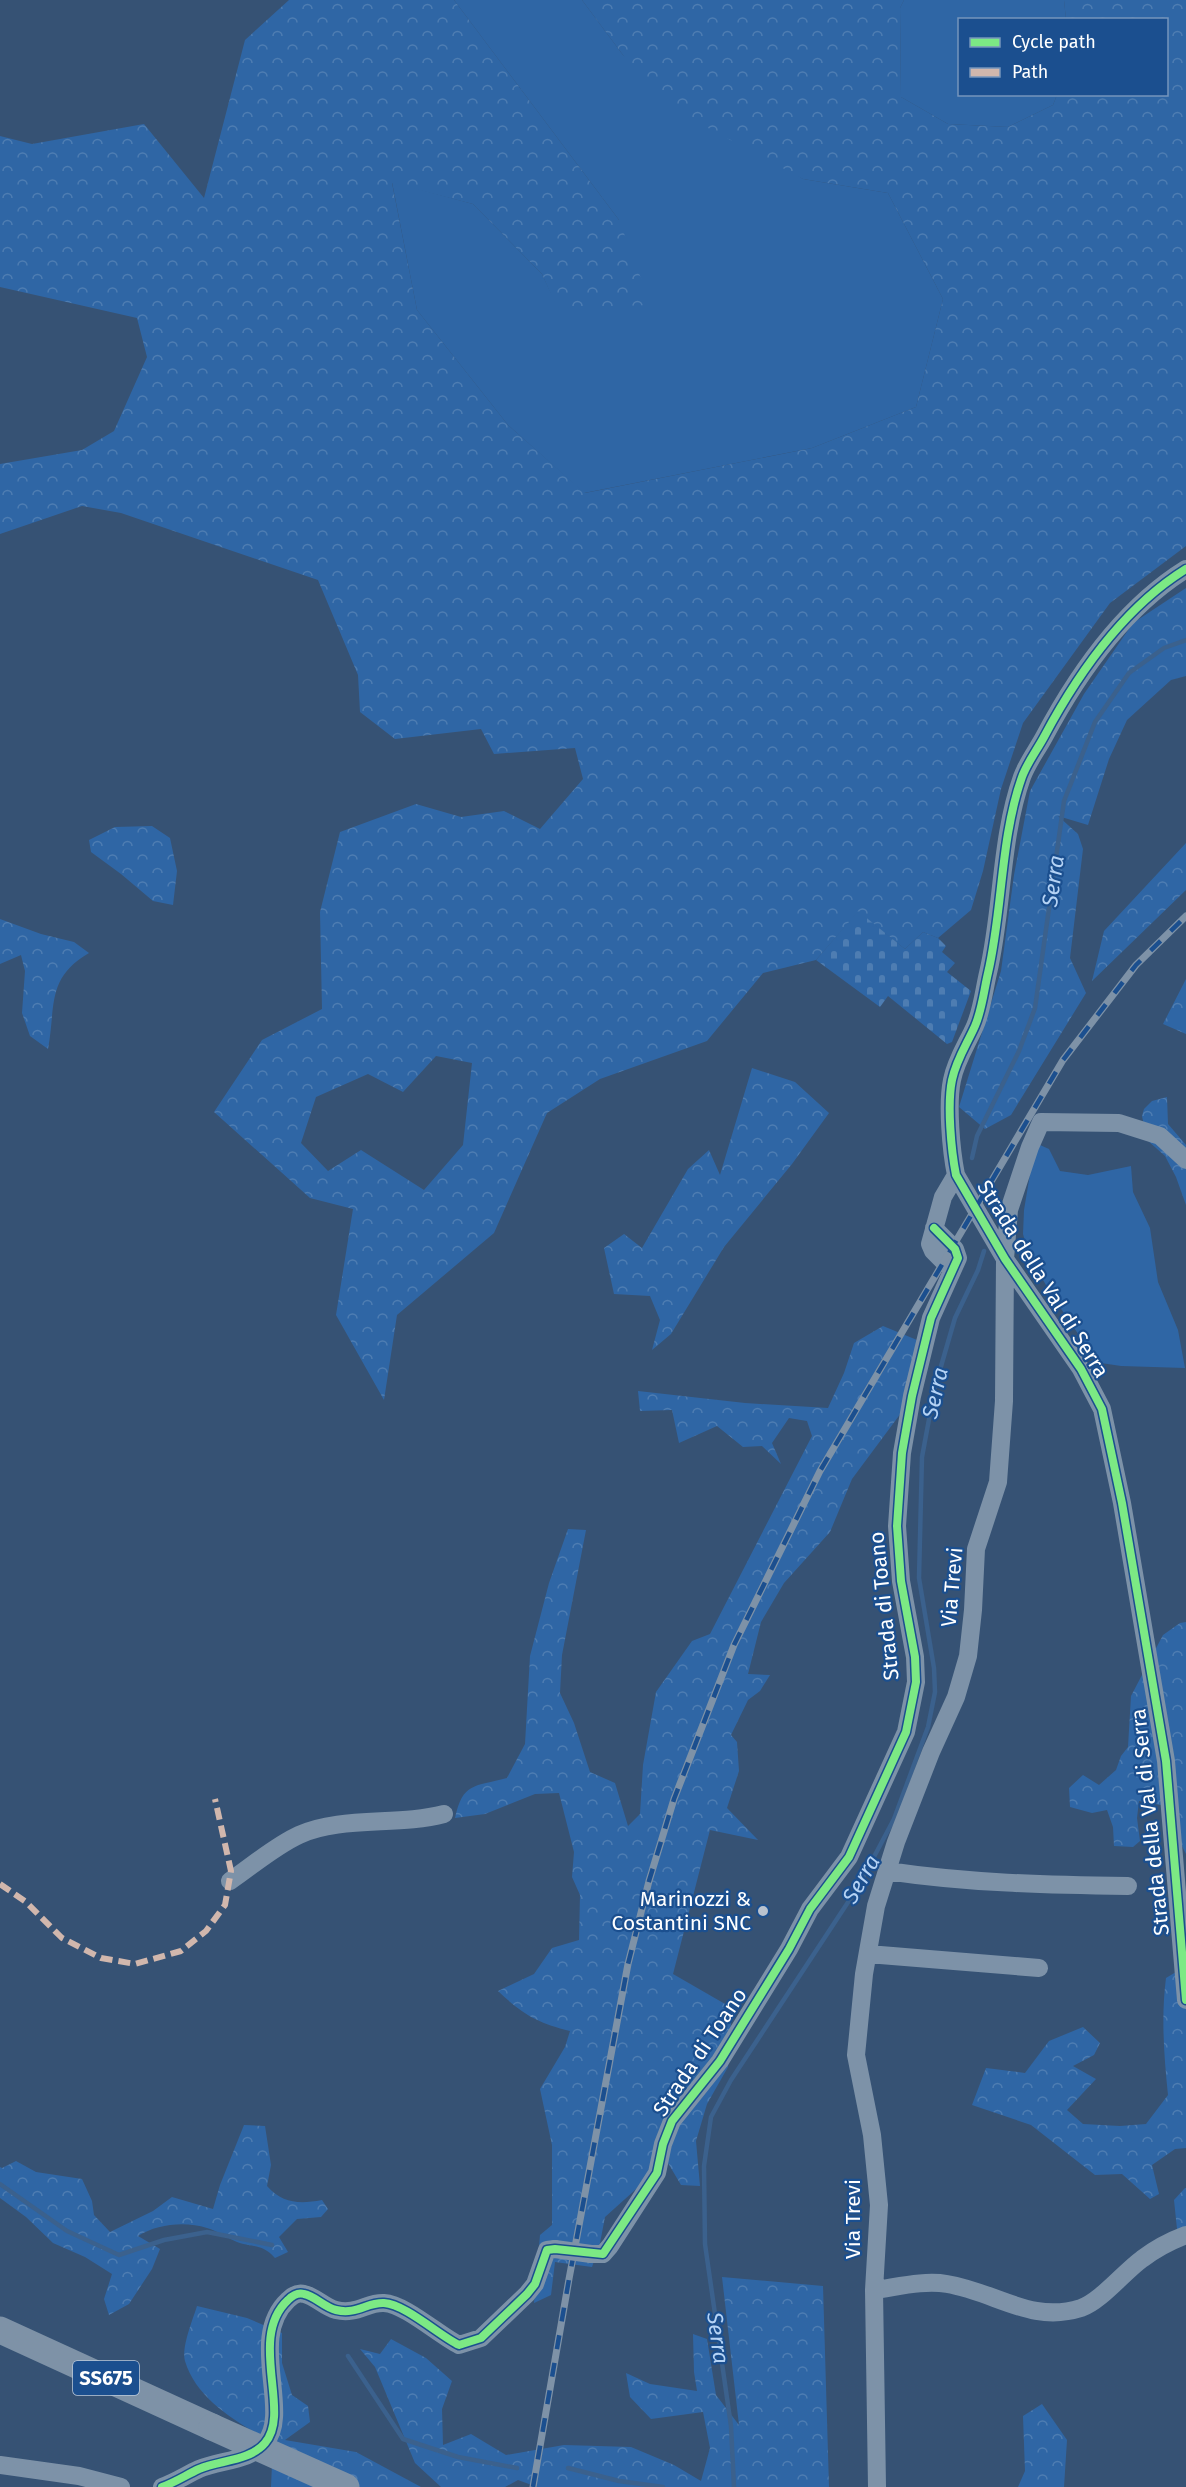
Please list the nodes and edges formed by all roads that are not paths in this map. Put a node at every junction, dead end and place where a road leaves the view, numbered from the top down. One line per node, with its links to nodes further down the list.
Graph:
1 (1186, 569): 3 (street, Strada della Val di Serra)
2 (1186, 1160): 4 (street, Strada della Val di Serra)
3 (956, 1175): 4 (street, Strada della Val di Serra); 19 (street, Strada di Toano, bridge)
4 (1005, 1259): 6 (street, Via Trevi); 11 (street, Strada della Val di Serra)
5 (444, 1814): 7 (street)
6 (886, 1871): 8 (street); 9 (street, Via Trevi)
7 (230, 1881)
8 (1128, 1886)
9 (868, 1954): 10 (street); 13 (street, Via Trevi)
10 (1039, 1968)
11 (1186, 2000)
12 (1186, 2235): 13 (street)
13 (874, 2290): 22 (street, Via Trevi)
14 (0, 2330): 16 (highway, SS675)
15 (0, 2350): 16 (highway, SS675)
16 (206, 2433): 20 (highway, SS675); 21 (highway, SS675, bridge)
17 (0, 2465): 18 (street)
18 (121, 2487)
19 (162, 2487)
20 (308, 2487)
21 (346, 2487)
22 (877, 2487)

